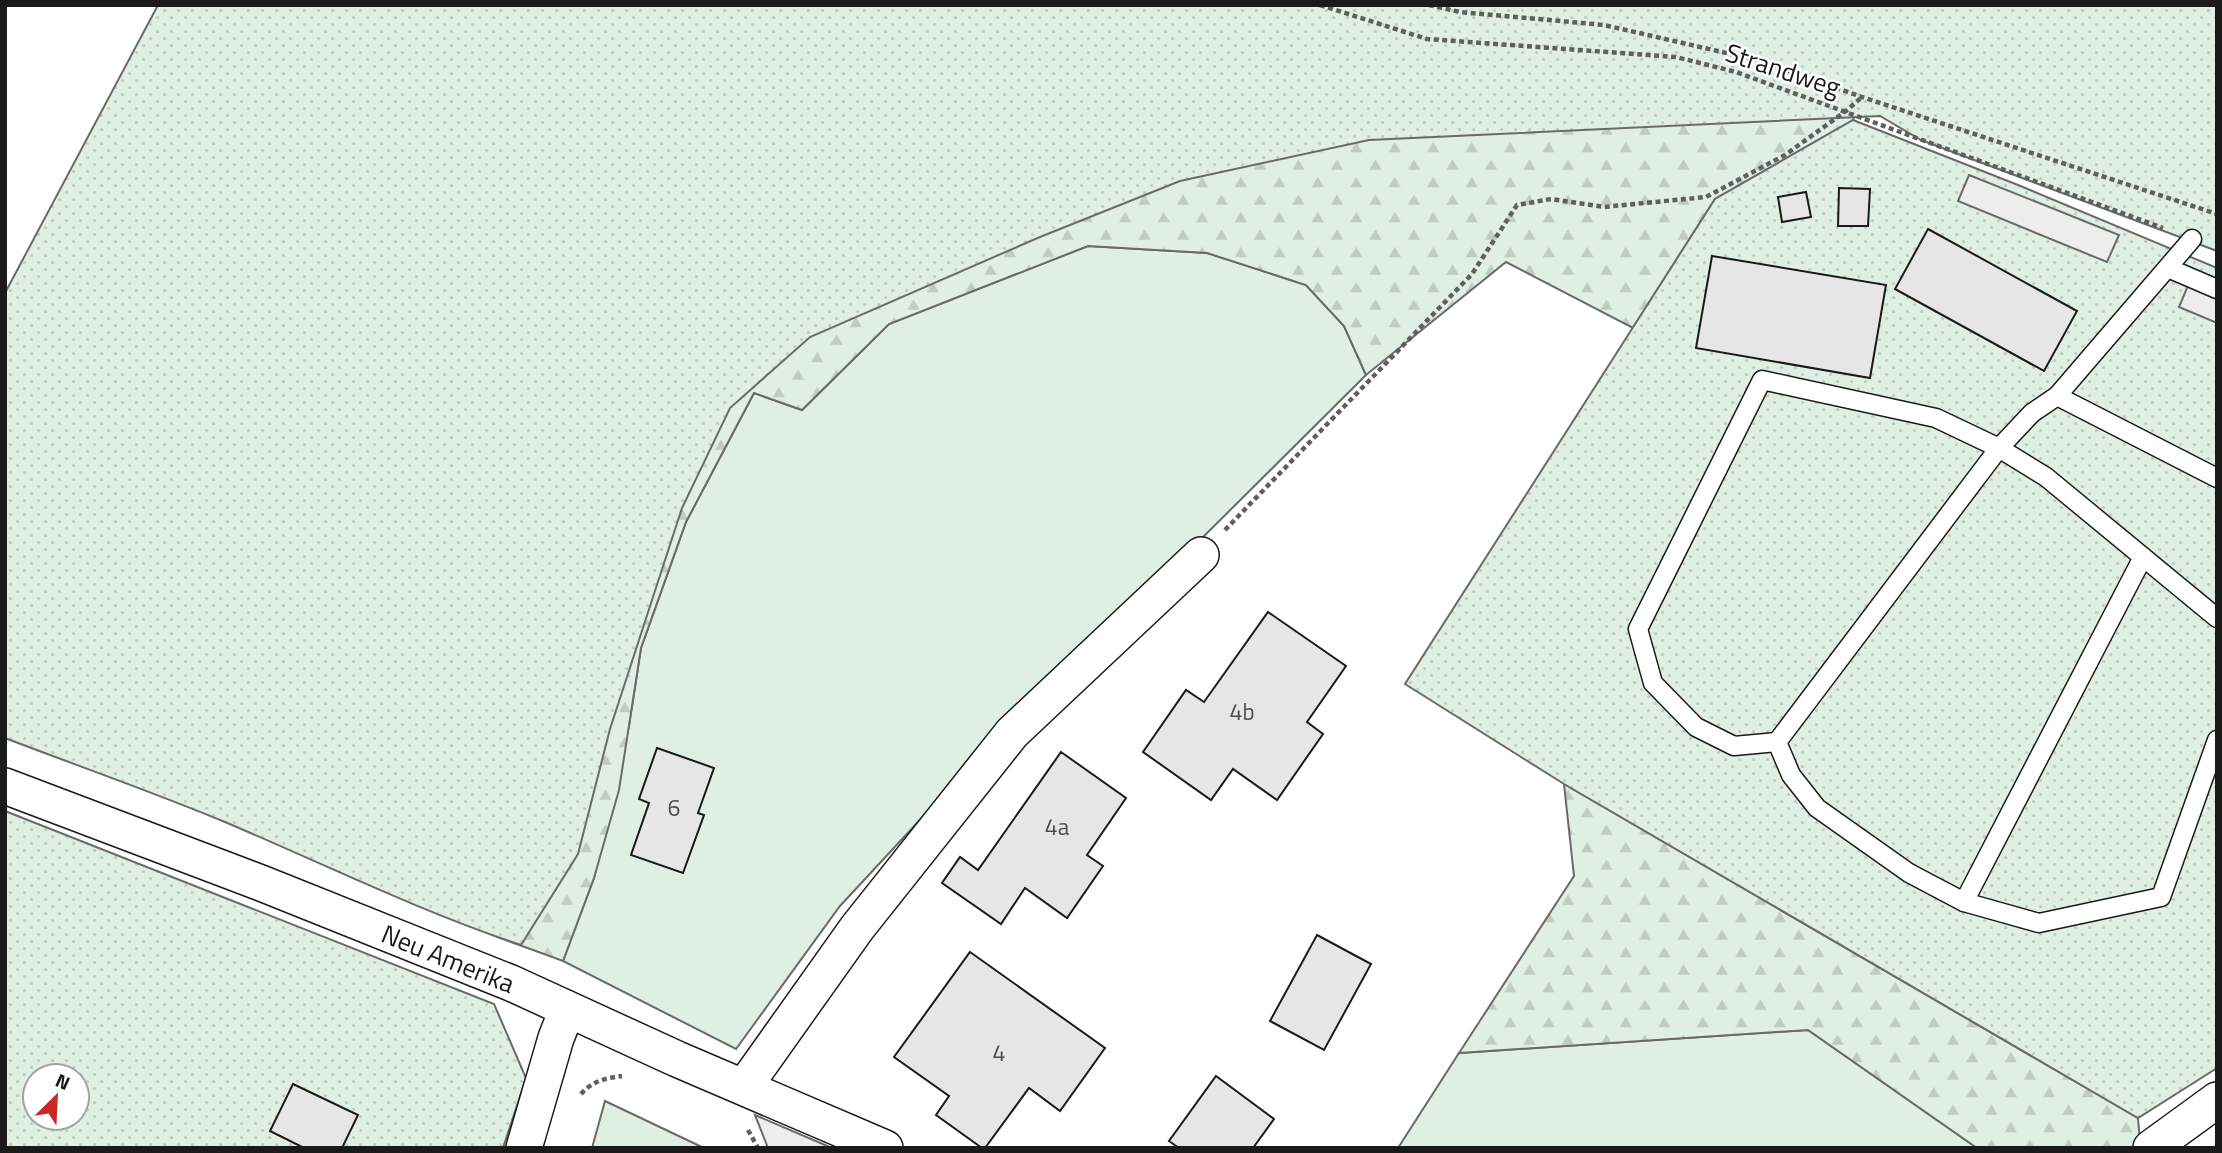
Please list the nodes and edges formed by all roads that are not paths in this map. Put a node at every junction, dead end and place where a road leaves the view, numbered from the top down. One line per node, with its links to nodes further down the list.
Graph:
1 (2192, 239): 2 (lane)
2 (2168, 268): 3 (lane); 4 (lane)
3 (2217, 289)
4 (2057, 396): 5 (lane); 6 (lane)
5 (1999, 448): 8 (lane); 11 (lane); 11 (lane)
6 (2217, 478)
7 (1201, 555): 15 (street)
8 (2143, 557): 9 (lane); 13 (lane)
9 (2217, 618)
10 (2217, 740): 13 (lane)
11 (1777, 742): 13 (lane)
12 (5, 786): 14 (street, Neu Amerika)
13 (1964, 902)
14 (566, 1010): 15 (street, Neu Amerika); 17 (street)
15 (744, 1087): 18 (street, Neu Amerika)
16 (2217, 1100): 19 (street)
17 (524, 1148)
18 (885, 1148)
19 (2151, 1148)

